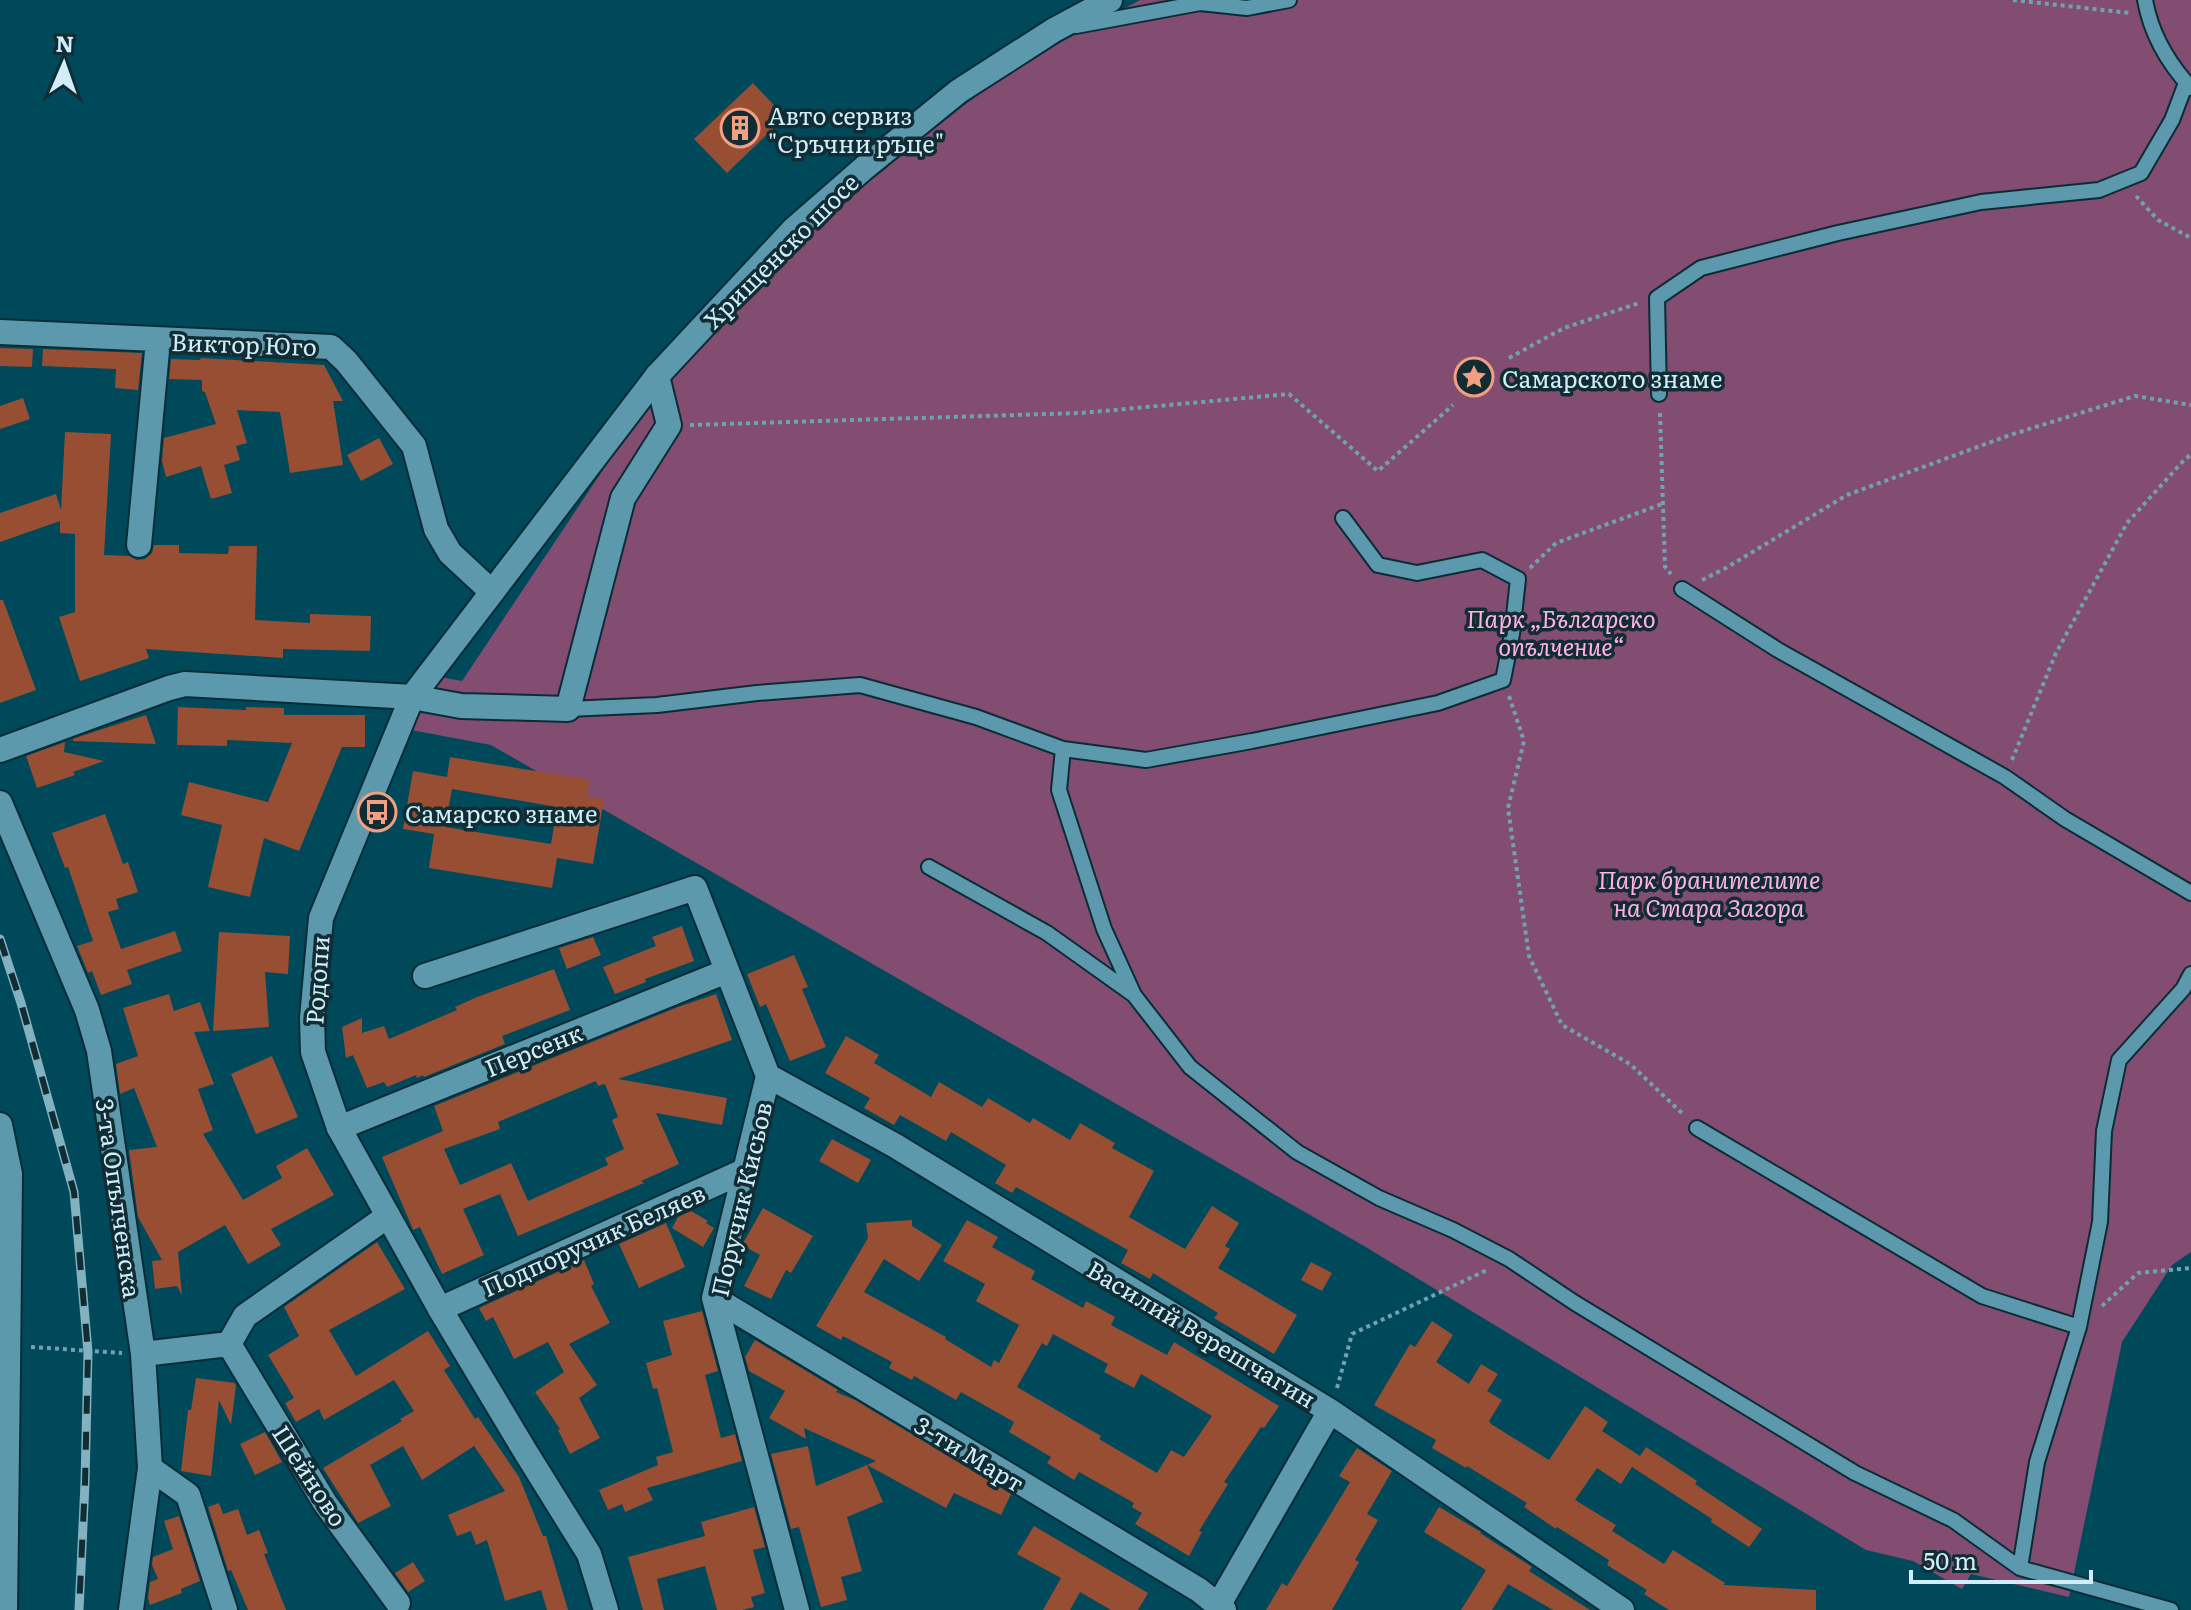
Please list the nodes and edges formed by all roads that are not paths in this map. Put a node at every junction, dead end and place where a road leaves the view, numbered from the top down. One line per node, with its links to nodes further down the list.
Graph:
1 (1110, 0): 4 (street, Хрищенско шосе)
2 (1289, 0): 4 (lane)
3 (2147, 7): 5 (lane)
4 (1054, 30): 8 (street, Хрищенско шосе)
5 (2189, 86): 9 (lane)
6 (0, 332): 7 (street, Виктор Юго)
7 (158, 340): 11 (street); 13 (street, Виктор Юго)
8 (657, 376): 13 (street, Родопи); 15 (street)
9 (1659, 394)
10 (1343, 518): 16 (lane)
11 (139, 545)
12 (1682, 589): 20 (lane)
13 (492, 592): 14 (street, Родопи)
14 (412, 697): 15 (street); 17 (street); 27 (street, Родопи)
15 (568, 709): 16 (lane)
16 (1063, 749): 24 (lane)
17 (0, 750)
18 (0, 803): 35 (street, 3-та Опълченска)
19 (929, 867): 24 (lane)
20 (2191, 893)
21 (727, 971): 23 (street, Поручик Кисьов); 25 (street, Поручик Кисьов); 27 (street, Персенк)
22 (2191, 974): 33 (lane)
23 (425, 976)
24 (1134, 995): 39 (lane)
25 (768, 1076): 29 (street, Поручик Кисьов); 37 (street, Василий Верешчагин)
26 (0, 1125): 36 (street)
27 (339, 1128): 30 (street, Родопи)
28 (1697, 1128): 33 (lane)
29 (746, 1170): 31 (street, Поручик Кисьов); 32 (street, Подпоручик Беляев)
30 (388, 1216): 32 (street, Родопи); 34 (street)
31 (714, 1298): 41 (street, 3-ти Март); 46 (street, Поручик Кисьов)
32 (440, 1309): 45 (street, Родопи)
33 (2079, 1327): 39 (lane)
34 (229, 1344): 35 (street); 40 (street, Шейново)
35 (143, 1354): 38 (street, 3-та Опълченска)
36 (5, 1361): 42 (street)
37 (1330, 1411): 41 (street); 47 (street, Василий Верешчагин)
38 (150, 1468): 43 (street, 3-та Опълченска); 44 (street)
39 (2020, 1568): 48 (lane)
40 (398, 1603)
41 (1221, 1608)
42 (5, 1610)
43 (131, 1610)
44 (225, 1610)
45 (606, 1610)
46 (797, 1610)
47 (1622, 1610)
48 (2171, 1610)

